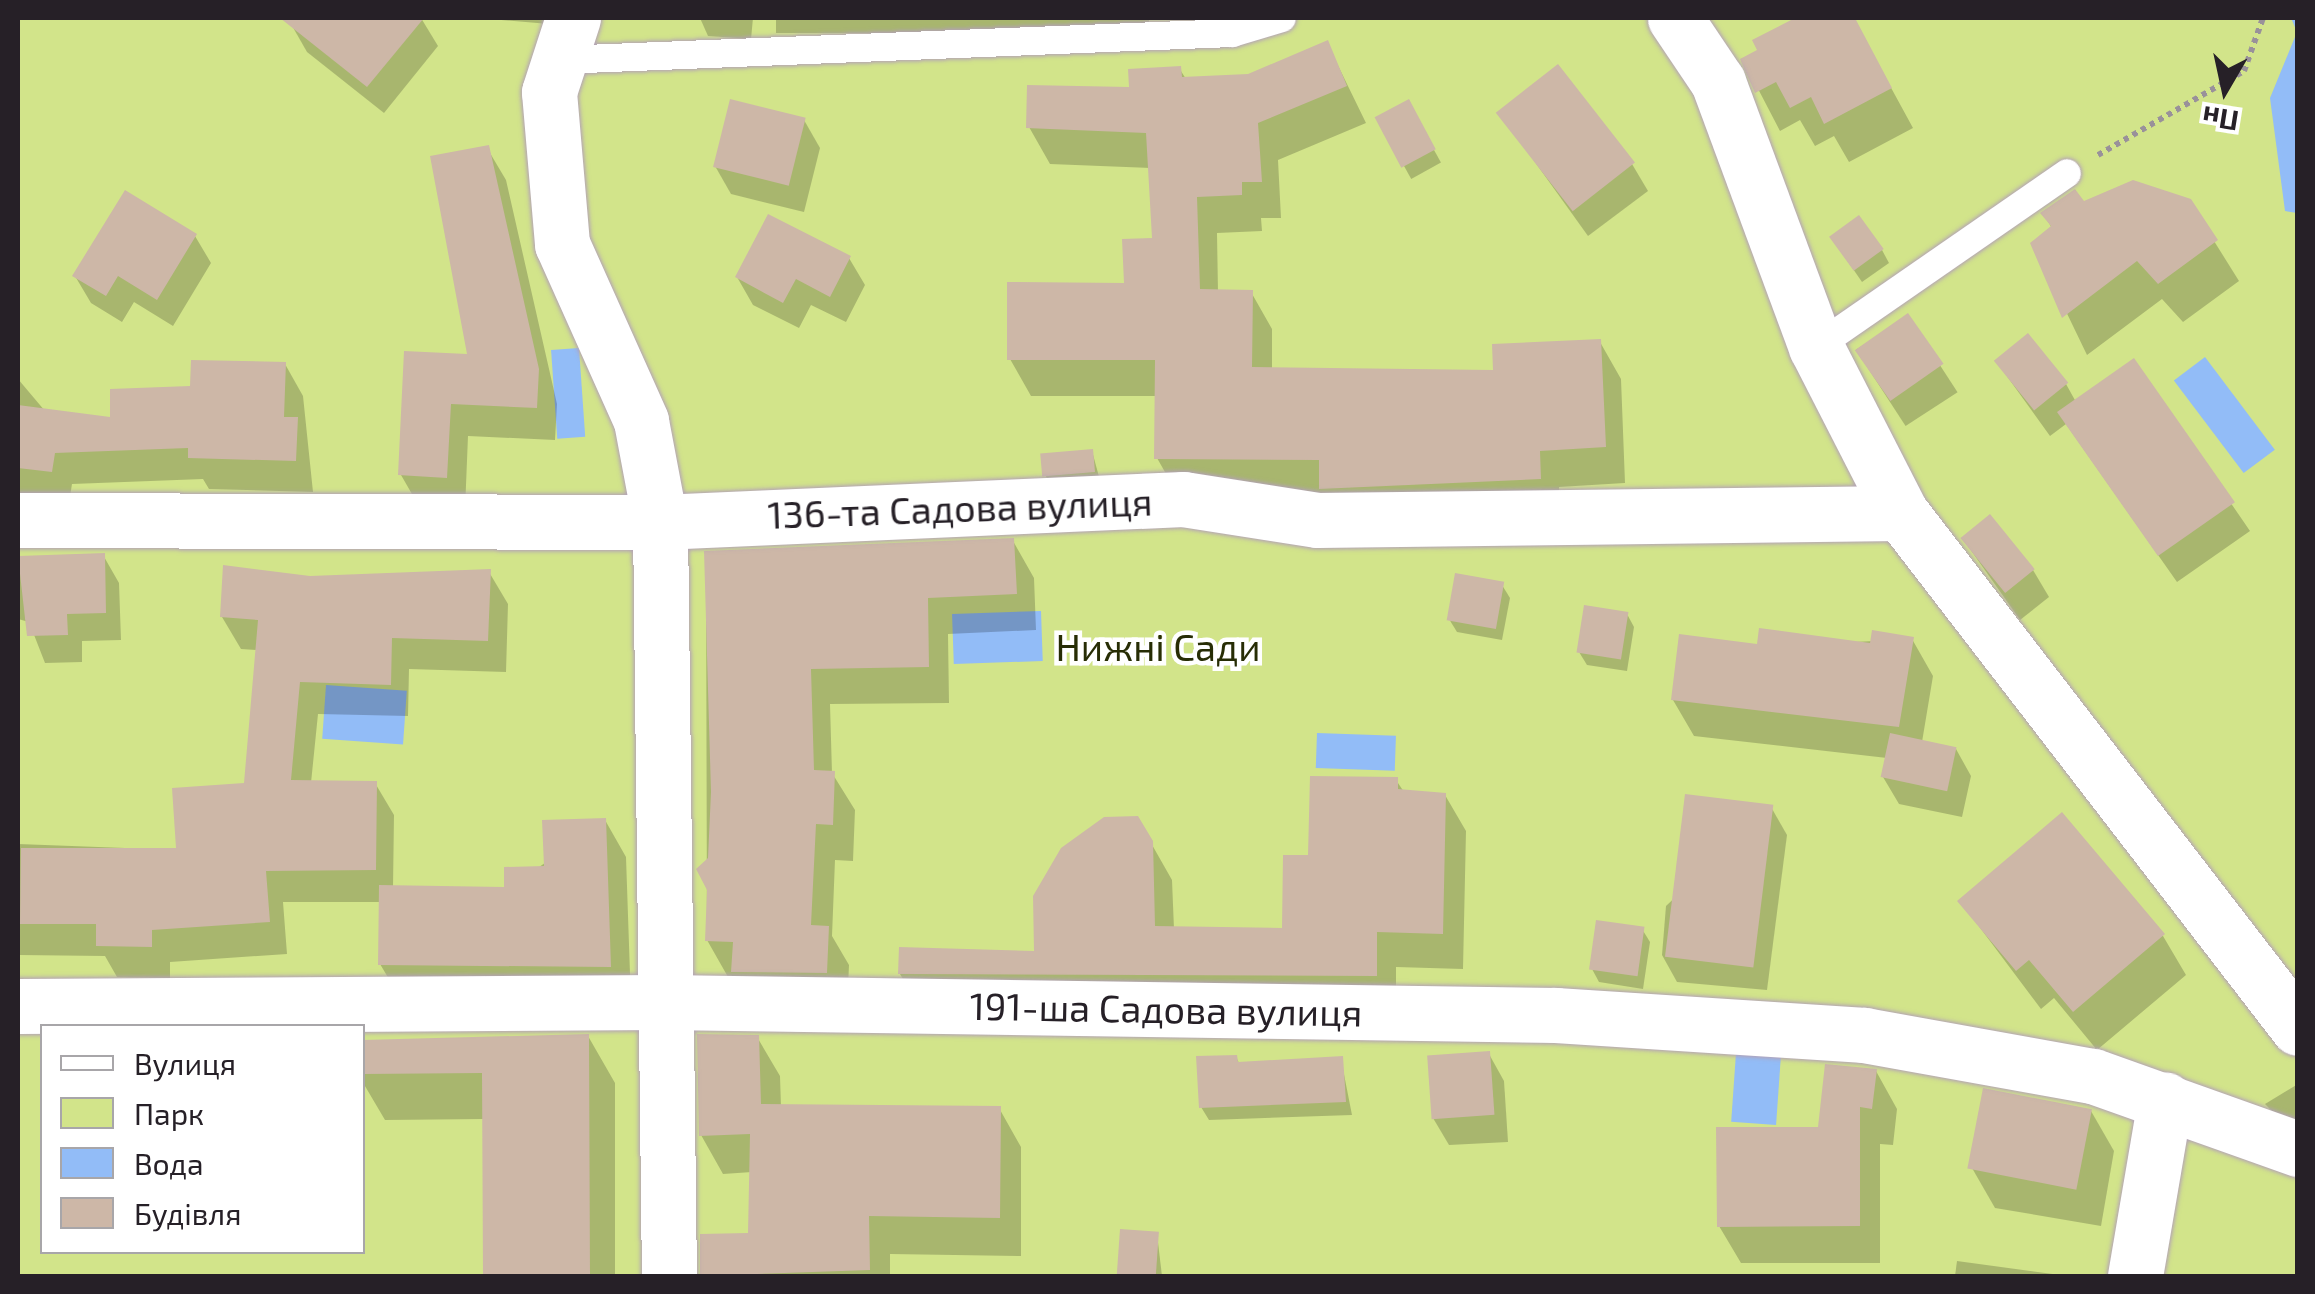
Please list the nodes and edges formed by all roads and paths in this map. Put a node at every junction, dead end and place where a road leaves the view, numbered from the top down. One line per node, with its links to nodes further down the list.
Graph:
1 (1282, 18): 4 (lane)
2 (1674, 18): 6 (street)
3 (2263, 18): 5 (path)
4 (567, 39): 9 (street)
5 (2067, 173): 6 (lane)
6 (1816, 347): 7 (street)
7 (1901, 513): 9 (street, 136-та Садова вулиця); 12 (street)
8 (18, 520): 9 (street, 136-та Садова вулиця)
9 (660, 522): 10 (street)
10 (664, 1002): 11 (street, 191-ша Садова вулиця); 13 (street, 191-ша Садова вулиця); 15 (street)
11 (18, 1006)
12 (2298, 1028)
13 (2165, 1100): 14 (street, 191-ша Садова вулиця); 16 (street)
14 (2298, 1150)
15 (669, 1276)
16 (2134, 1276)

